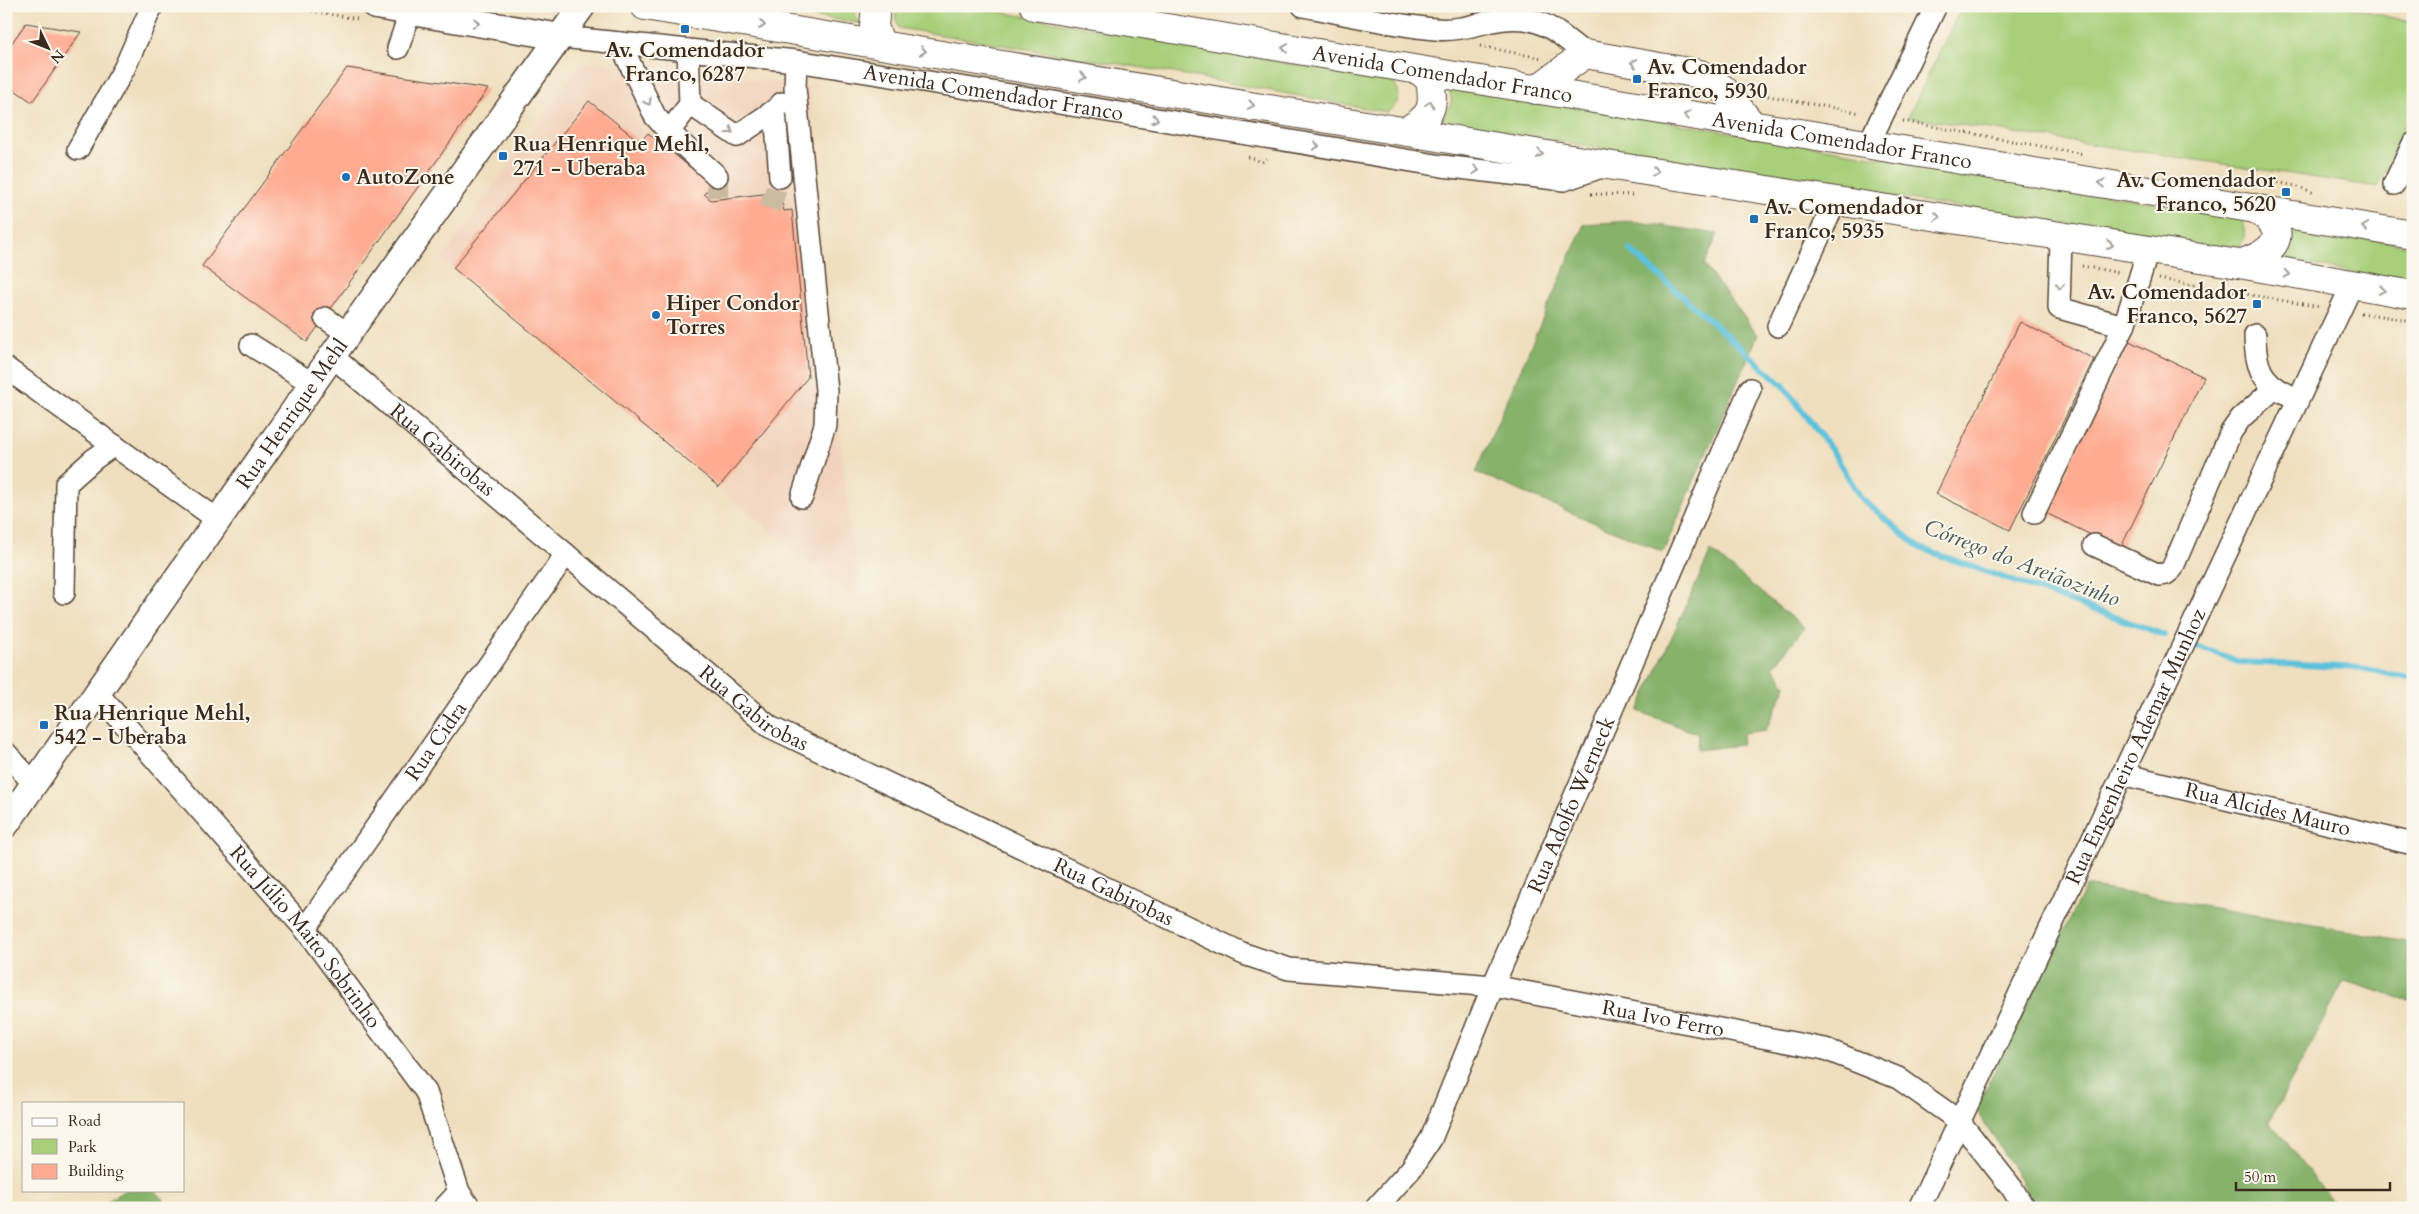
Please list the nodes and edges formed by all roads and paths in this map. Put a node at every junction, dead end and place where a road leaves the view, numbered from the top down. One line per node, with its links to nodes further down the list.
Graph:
1 (152, 6): 32 (street)
2 (376, 6): 9 (main road, Avenida Comendador Franco)
3 (582, 6): 10 (main road, Rua Henrique Mehl)
4 (645, 6): 12 (highway, Avenida Comendador Franco, one-way to 12)
5 (876, 6): 12 (highway)
6 (1034, 6): 19 (highway, Avenida Comendador Franco, one-way to 6)
7 (1303, 6): 16 (street, Avenida Comendador Franco)
8 (1936, 6): 31 (street)
9 (410, 12): 10 (main road, Avenida Comendador Franco, one-way to 10); 14 (street)
10 (560, 37): 11 (street, Avenida Comendador Franco); 55 (main road, Rua Henrique Mehl)
11 (620, 43): 15 (street, Avenida Comendador Franco); 29 (street, one-way to 29)
12 (881, 45): 28 (highway, Avenida Comendador Franco, one-way to 28)
13 (1474, 45): 17 (path)
14 (398, 48)
15 (688, 50): 18 (street, Avenida Comendador Franco); 23 (street)
16 (1585, 54): 21 (highway); 27 (highway, one-way to 16)
17 (1546, 59)
18 (796, 61): 20 (street); 34 (street, Avenida Comendador Franco, one-way to 34)
19 (1419, 70): 21 (highway, Avenida Comendador Franco); 28 (highway, one-way to 19)
20 (795, 88): 24 (street); 65 (street)
21 (1536, 90): 27 (highway, Avenida Comendador Franco, one-way to 21)
22 (1755, 94): 25 (path)
23 (690, 104): 24 (street, one-way to 24); 29 (street)
24 (775, 110): 36 (street)
25 (1866, 114)
26 (1904, 121): 33 (path)
27 (1753, 126): 31 (highway, Avenida Comendador Franco)
28 (1406, 131): 34 (highway, Avenida Comendador Franco, one-way to 34)
29 (669, 132): 35 (street)
30 (2413, 144): 38 (street)
31 (1868, 145): 43 (highway, Avenida Comendador Franco, one-way to 31)
32 (78, 149)
33 (2086, 154)
34 (1607, 165): 42 (highway, Avenida Comendador Franco, one-way to 42)
35 (717, 176)
36 (780, 177)
37 (2239, 180): 40 (path)
38 (2394, 184)
39 (1587, 194): 41 (path)
40 (2323, 194)
41 (1642, 196)
42 (1836, 200): 45 (highway, Avenida Comendador Franco, one-way to 45); 53 (street)
43 (2254, 208): 44 (highway, Avenida Comendador Franco, one-way to 43); 47 (highway)
44 (2413, 235)
45 (2061, 238): 46 (highway, Avenida Comendador Franco, one-way to 46); 54 (street, one-way to 54)
46 (2148, 251): 47 (highway, Avenida Comendador Franco); 54 (street)
47 (2239, 264): 48 (highway, Avenida Comendador Franco, one-way to 48)
48 (2352, 285): 49 (highway, Avenida Comendador Franco, one-way to 49); 63 (street, Rua Engenheiro Ademar Munhoz)
49 (2413, 295)
50 (2359, 313): 52 (path)
51 (325, 318): 55 (street)
52 (2413, 322)
53 (1778, 326)
54 (2124, 326): 66 (street)
55 (348, 334): 58 (main road, Rua Henrique Mehl)
56 (2254, 335): 61 (street)
57 (252, 344): 60 (street)
58 (332, 356): 60 (main road, Rua Henrique Mehl); 69 (street, Rua Gabirobas)
59 (6, 368): 64 (street)
60 (313, 384): 67 (main road, Rua Henrique Mehl)
61 (2275, 388): 63 (street); 68 (street)
62 (1750, 390): 79 (street, Rua Adolfo Werneck)
63 (2299, 399): 73 (street, Rua Engenheiro Ademar Munhoz)
64 (114, 445): 67 (street); 70 (street)
65 (802, 497)
66 (2034, 512)
67 (218, 520): 71 (main road, Rua Henrique Mehl)
68 (2094, 545)
69 (566, 554): 77 (street, Rua Cidra); 78 (street, Rua Gabirobas)
70 (64, 593)
71 (98, 693): 74 (main road, Rua Henrique Mehl); 77 (street, Rua Júlio Maito Sobrinho)
72 (6, 753): 74 (street)
73 (2122, 774): 76 (street, Rua Alcides Mauro); 80 (street, Rua Engenheiro Ademar Munhoz)
74 (34, 784): 75 (main road, Rua Henrique Mehl)
75 (6, 824)
76 (2413, 844)
77 (305, 929): 81 (street, Rua Júlio Maito Sobrinho)
78 (1244, 954): 79 (street, Rua Ivo Ferro)
79 (1493, 986): 80 (street, Rua Ivo Ferro); 83 (street, Rua Adolfo Werneck)
80 (1959, 1121): 84 (street, Rua Engenheiro Ademar Munhoz); 85 (street, Rua Ivo Ferro)
81 (464, 1200): 82 (street)
82 (444, 1208)
83 (1376, 1208)
84 (1918, 1208)
85 (2024, 1208)

